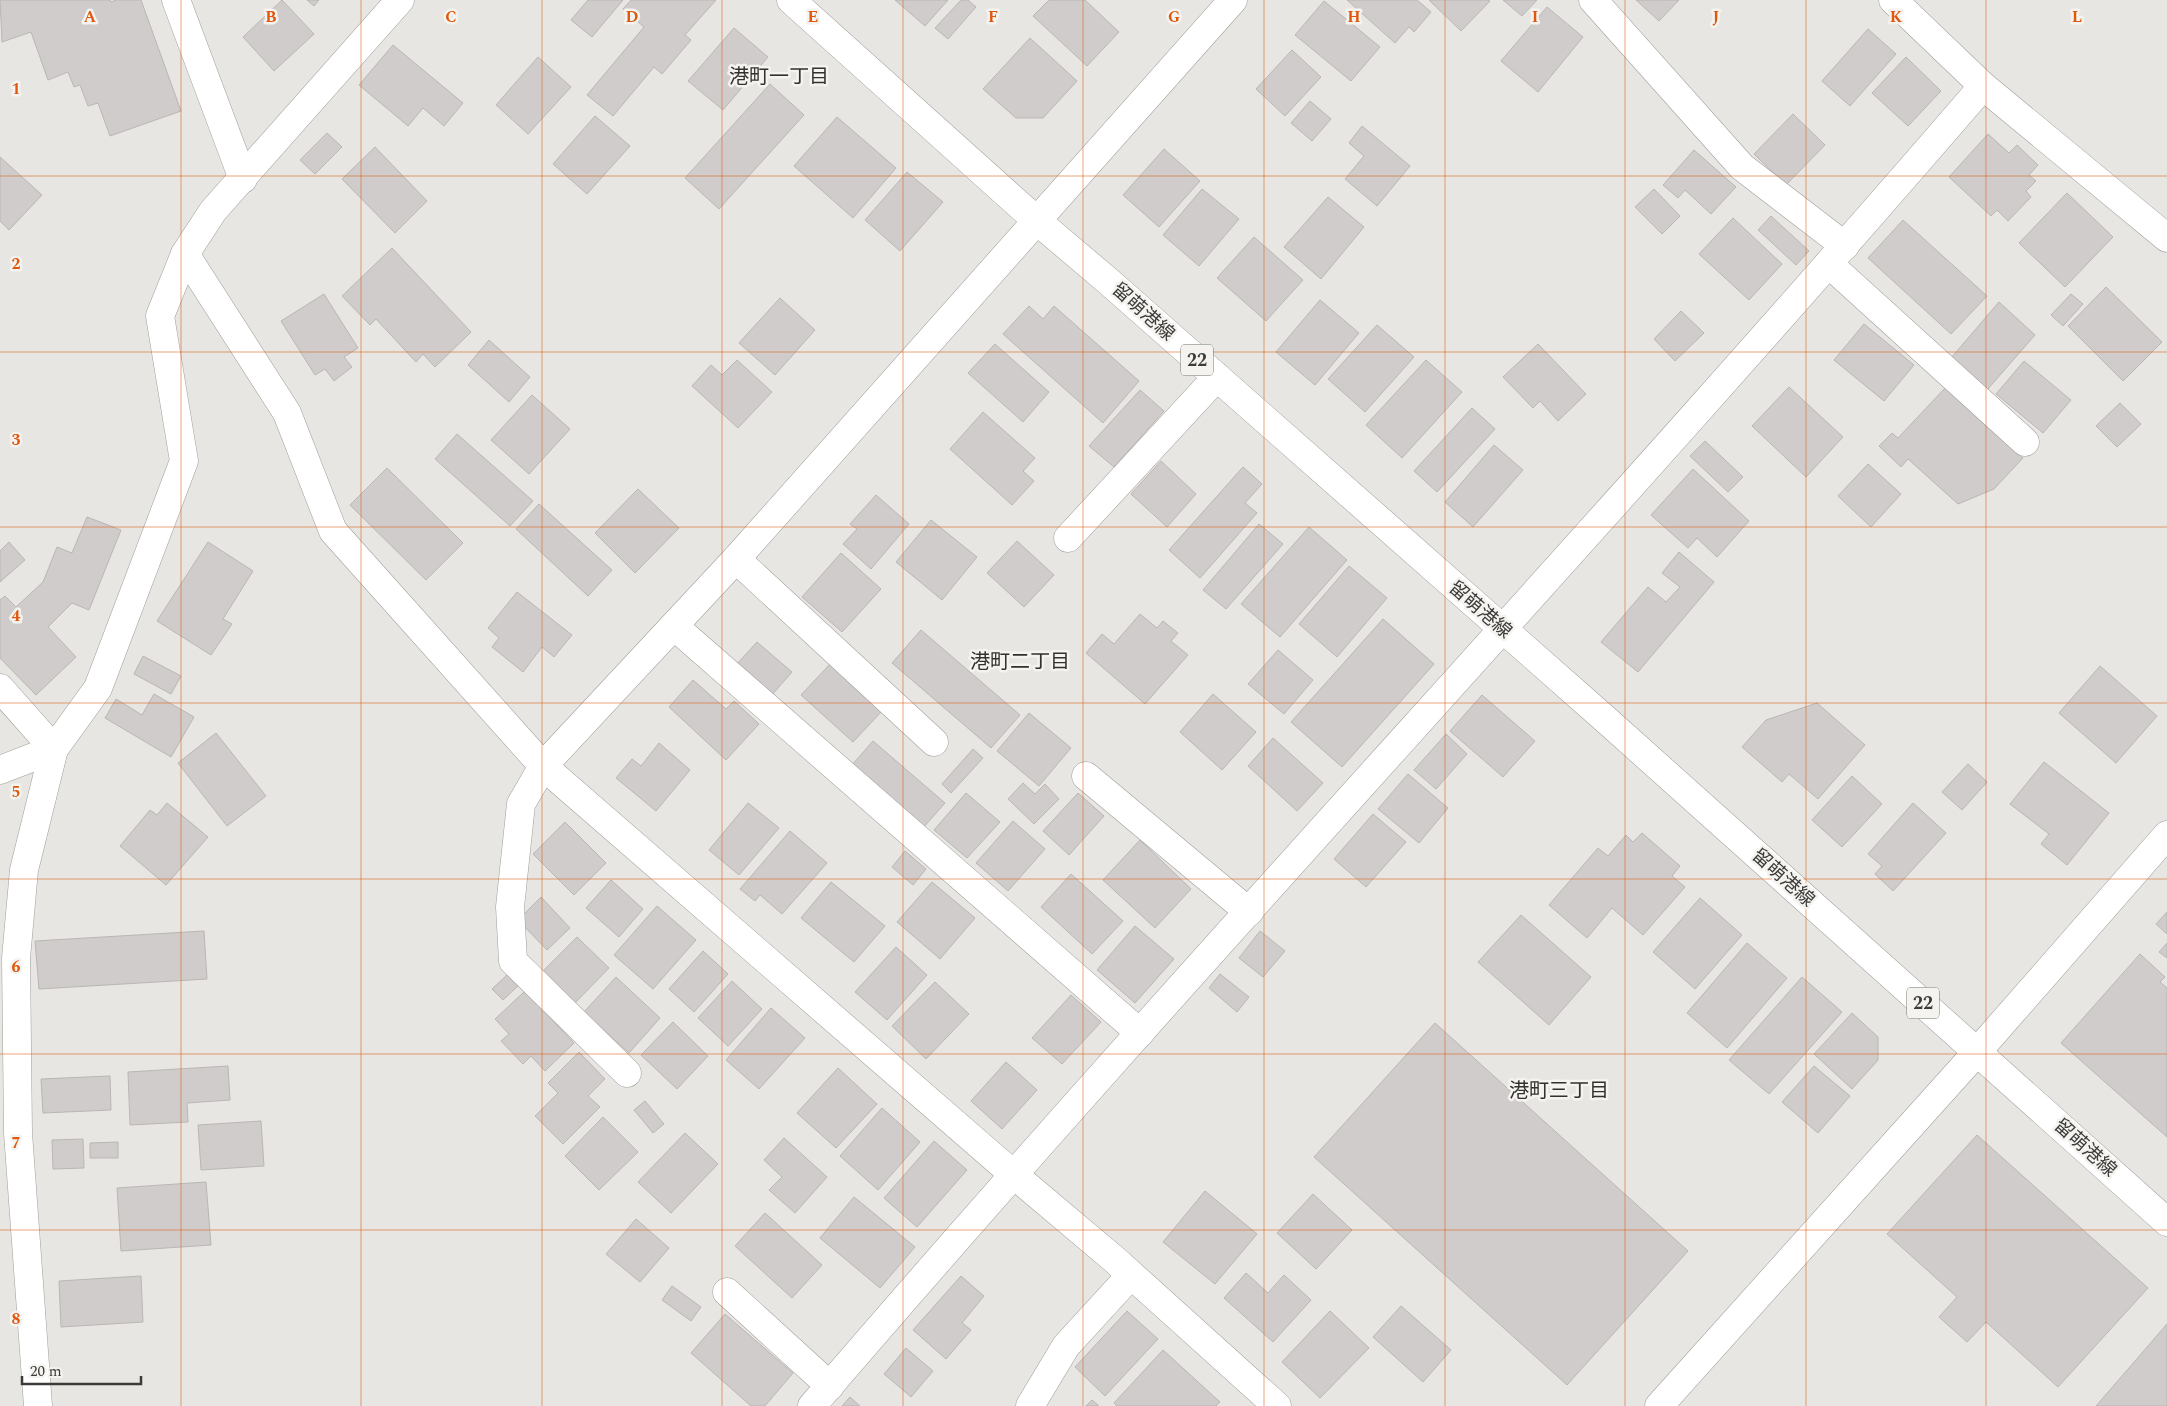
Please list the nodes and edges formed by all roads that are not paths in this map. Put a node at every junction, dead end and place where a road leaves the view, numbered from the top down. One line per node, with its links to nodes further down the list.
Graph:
1 (176, 0): 8 (street)
2 (400, 0): 8 (street)
3 (791, 0): 9 (street, 留萌港線 / 22)
4 (1233, 0): 9 (street)
5 (1594, 0): 12 (street)
6 (1893, 0): 7 (street)
7 (1983, 86): 10 (street); 12 (street)
8 (244, 179): 11 (street)
9 (1036, 220): 13 (street, 留萌港線 / 22); 16 (street)
10 (2167, 238)
11 (186, 254): 21 (street); 22 (street)
12 (1837, 255): 14 (street); 18 (street)
13 (1217, 377): 15 (street); 18 (street, 留萌港線 / 22)
14 (2025, 442)
15 (1068, 538)
16 (736, 559): 17 (street); 20 (street)
17 (674, 626): 22 (street); 27 (street)
18 (1503, 630): 26 (street); 28 (street, 留萌港線 / 22)
19 (0, 688): 21 (street)
20 (934, 742)
21 (54, 749): 23 (street); 35 (street)
22 (543, 766): 29 (street); 30 (street)
23 (0, 770)
24 (1086, 776): 26 (street)
25 (2167, 835): 28 (street)
26 (1249, 912): 27 (street)
27 (1140, 1033): 30 (street)
28 (1977, 1052): 31 (street, 留萌港線 / 22); 39 (street)
29 (627, 1073)
30 (1013, 1174): 32 (street); 34 (street)
31 (2167, 1222)
32 (1123, 1267): 37 (street); 38 (street)
33 (727, 1292): 34 (street)
34 (830, 1386): 36 (street)
35 (38, 1406)
36 (812, 1406)
37 (1030, 1406)
38 (1277, 1406)
39 (1659, 1406)

